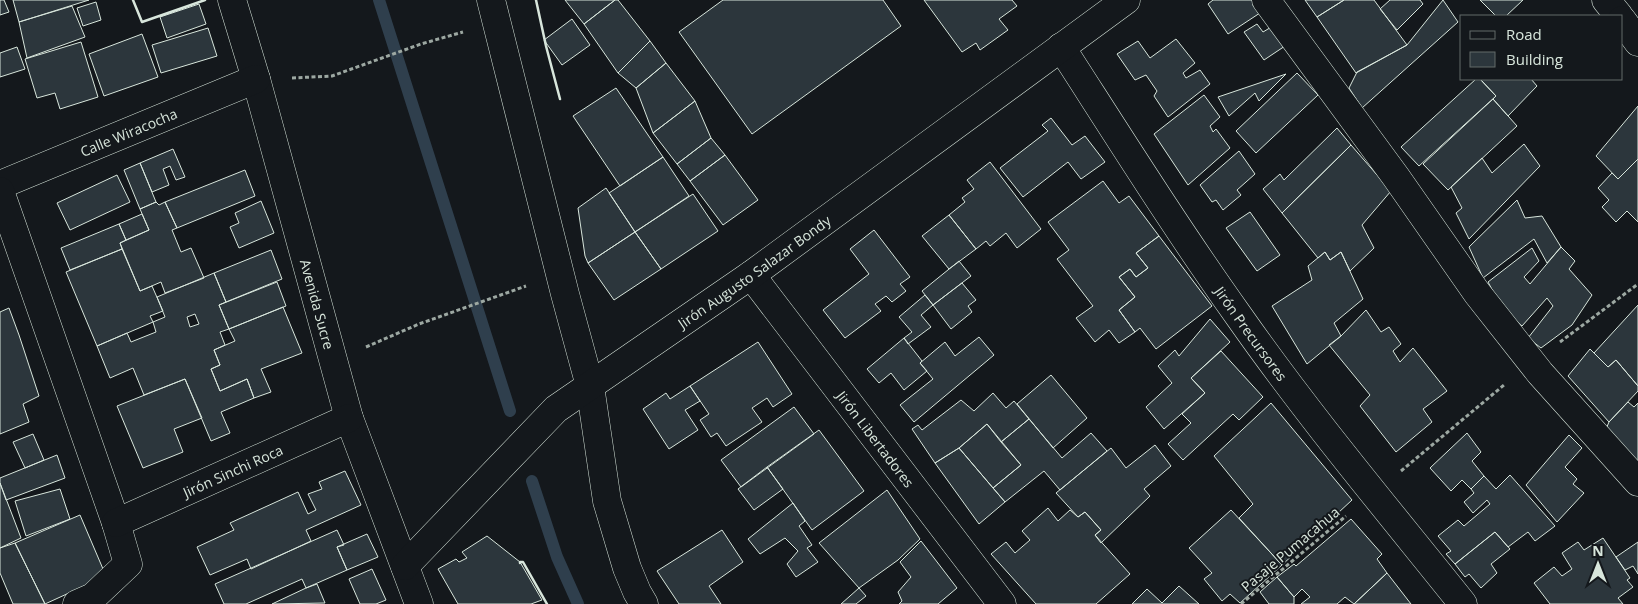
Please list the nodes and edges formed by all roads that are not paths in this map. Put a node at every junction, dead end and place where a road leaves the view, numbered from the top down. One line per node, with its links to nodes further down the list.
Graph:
1 (232, 0): 10 (street, Avenida Sucre)
2 (491, 0): 14 (street)
3 (1126, 0): 9 (street, Jirón Augusto Salazar Bondy)
4 (1266, 0): 16 (street)
5 (1606, 0): 6 (street)
6 (1618, 15)
7 (1623, 21): 8 (street)
8 (1638, 42)
9 (1061, 48): 13 (street, Jirón Augusto Salazar Bondy); 23 (street, Jirón Precursores)
10 (256, 79): 11 (street, Calle Wiracocha); 15 (street, Avenida Sucre)
11 (0, 186)
12 (0, 190): 17 (street)
13 (751, 275): 14 (street, Jirón Augusto Salazar Bondy); 22 (street, Jirón Libertadores)
14 (590, 386): 18 (street, Jirón Augusto Salazar Bondy); 21 (street)
15 (349, 418): 17 (street, Jirón Sinchi Roca); 18 (street, Avenida Sucre)
16 (1638, 482)
17 (116, 523): 19 (street)
18 (405, 566): 20 (street, Avenida Sucre)
19 (77, 604)
20 (419, 604)
21 (644, 604)
22 (1002, 604)
23 (1463, 604)

